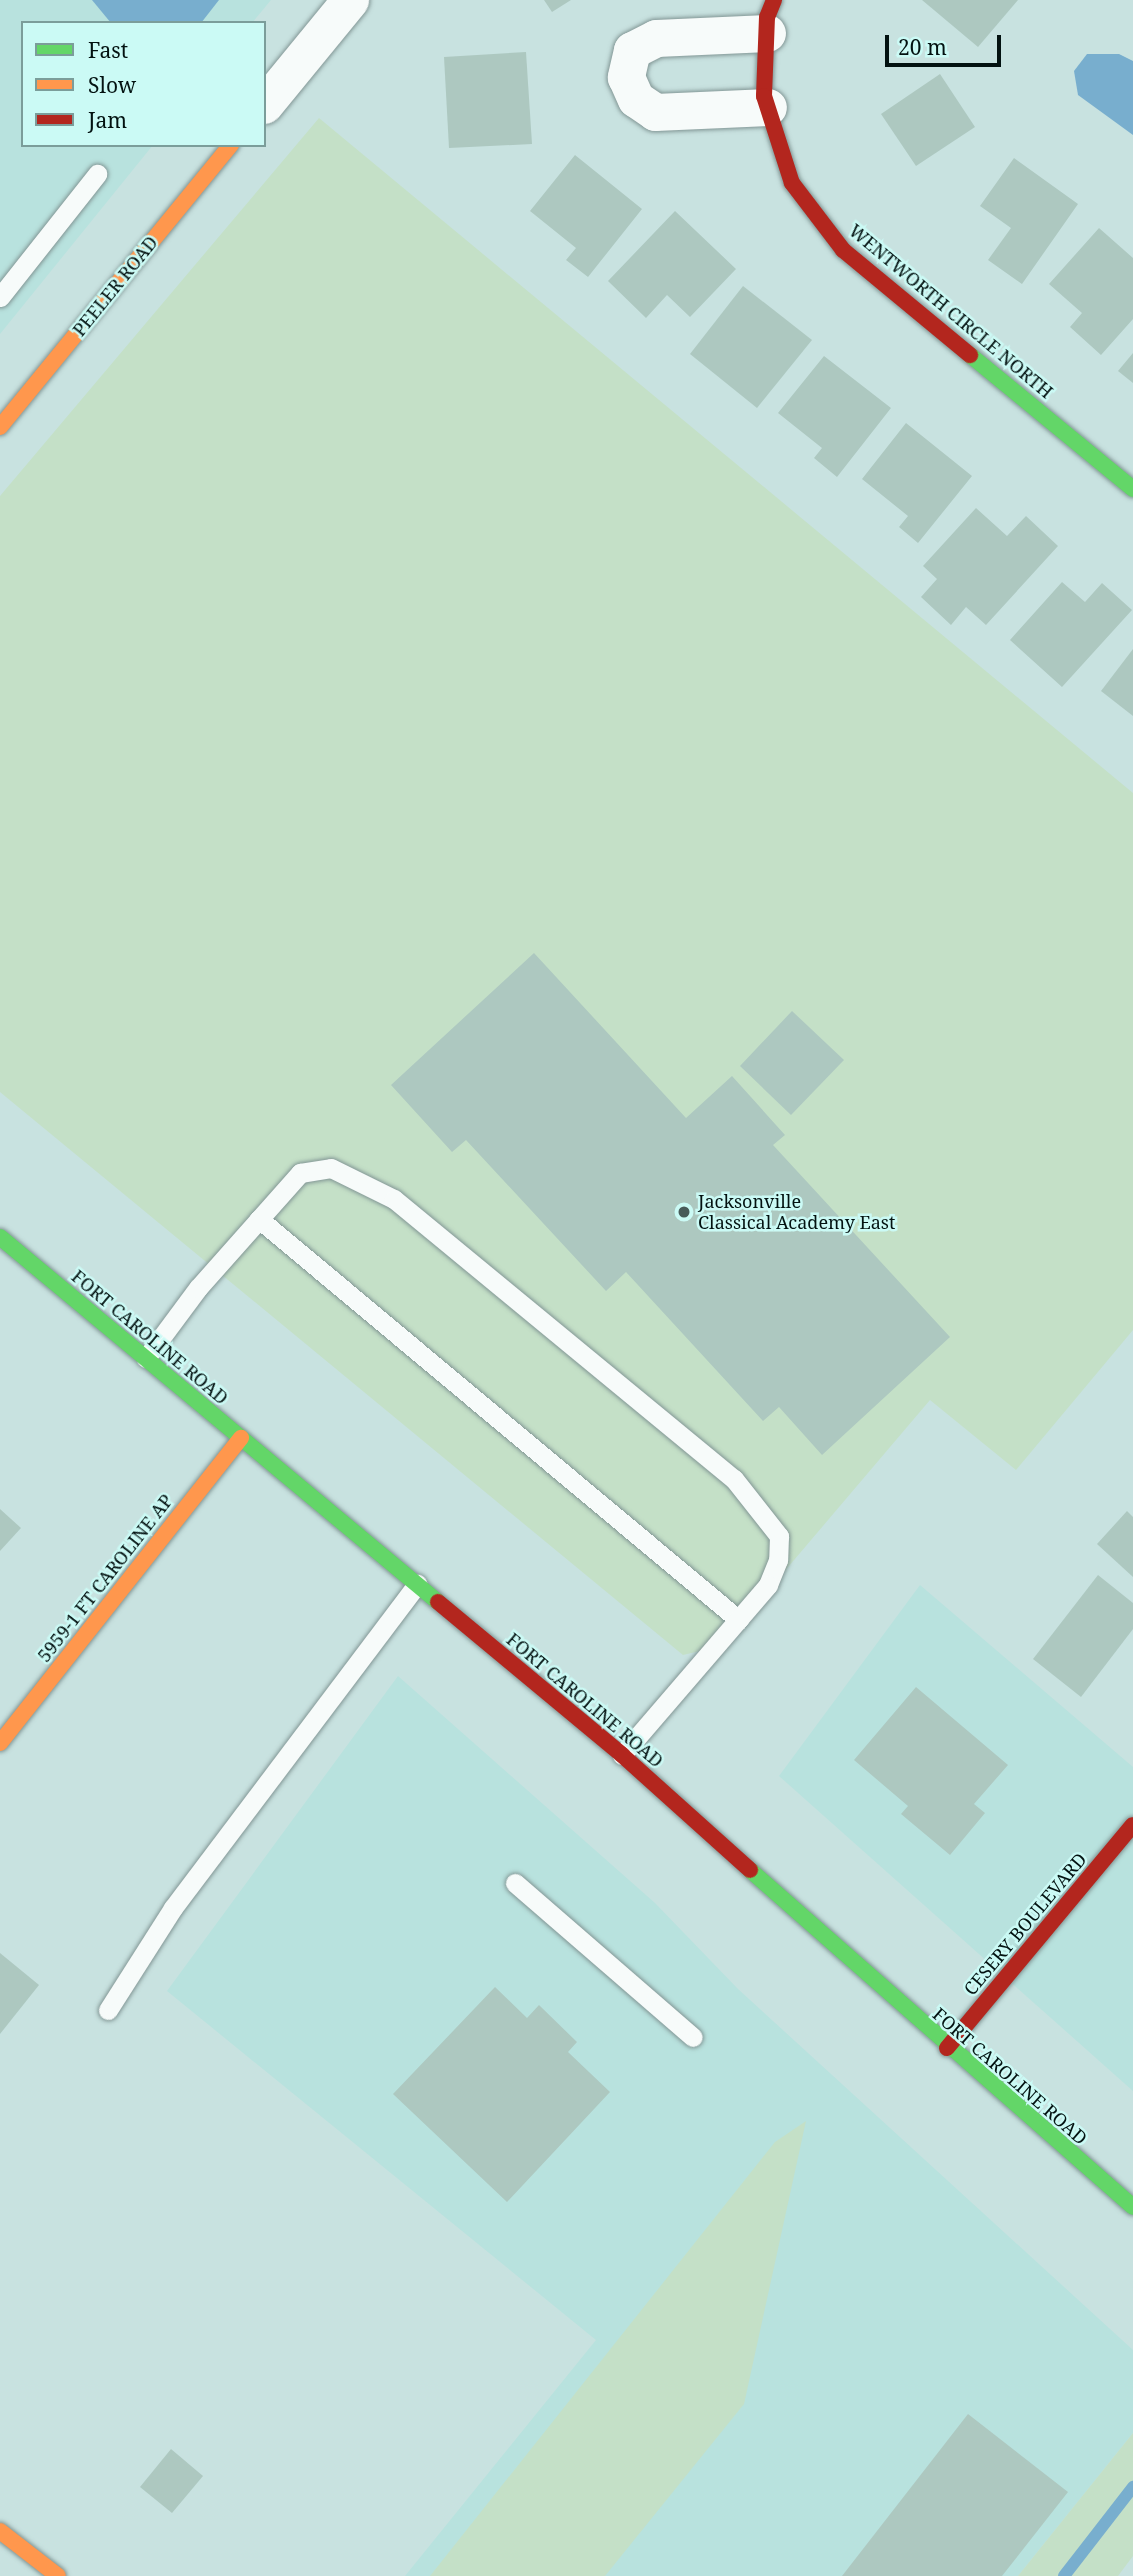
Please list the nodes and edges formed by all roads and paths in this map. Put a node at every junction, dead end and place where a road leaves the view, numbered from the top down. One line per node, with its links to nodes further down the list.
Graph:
1 (351, 0): 4 (street)
2 (770, 17): 3 (street); 3 (street)
3 (766, 102): 9 (street, WENTWORTH CIRCLE NORTH)
4 (266, 103)
5 (229, 147): 8 (street, PEELER ROAD)
6 (97, 174): 7 (lane)
7 (0, 297)
8 (0, 428)
9 (1133, 488)
10 (259, 1219): 12 (lane); 15 (lane); 15 (lane)
11 (0, 1237): 12 (street, FORT CAROLINE ROAD)
12 (146, 1358): 13 (street, FORT CAROLINE ROAD)
13 (241, 1438): 14 (street, FORT CAROLINE ROAD); 16 (street, 5959-1 FT CAROLINE AP)
14 (417, 1584): 17 (street, FORT CAROLINE ROAD); 20 (lane)
15 (738, 1620): 17 (lane)
16 (0, 1743)
17 (622, 1755): 22 (street, FORT CAROLINE ROAD)
18 (1133, 1825): 22 (street, CESERY BOULEVARD)
19 (516, 1883): 21 (lane)
20 (108, 2010)
21 (693, 2037)
22 (947, 2049): 23 (street, FORT CAROLINE ROAD)
23 (1133, 2207)
24 (0, 2530): 25 (street)
25 (58, 2576)

